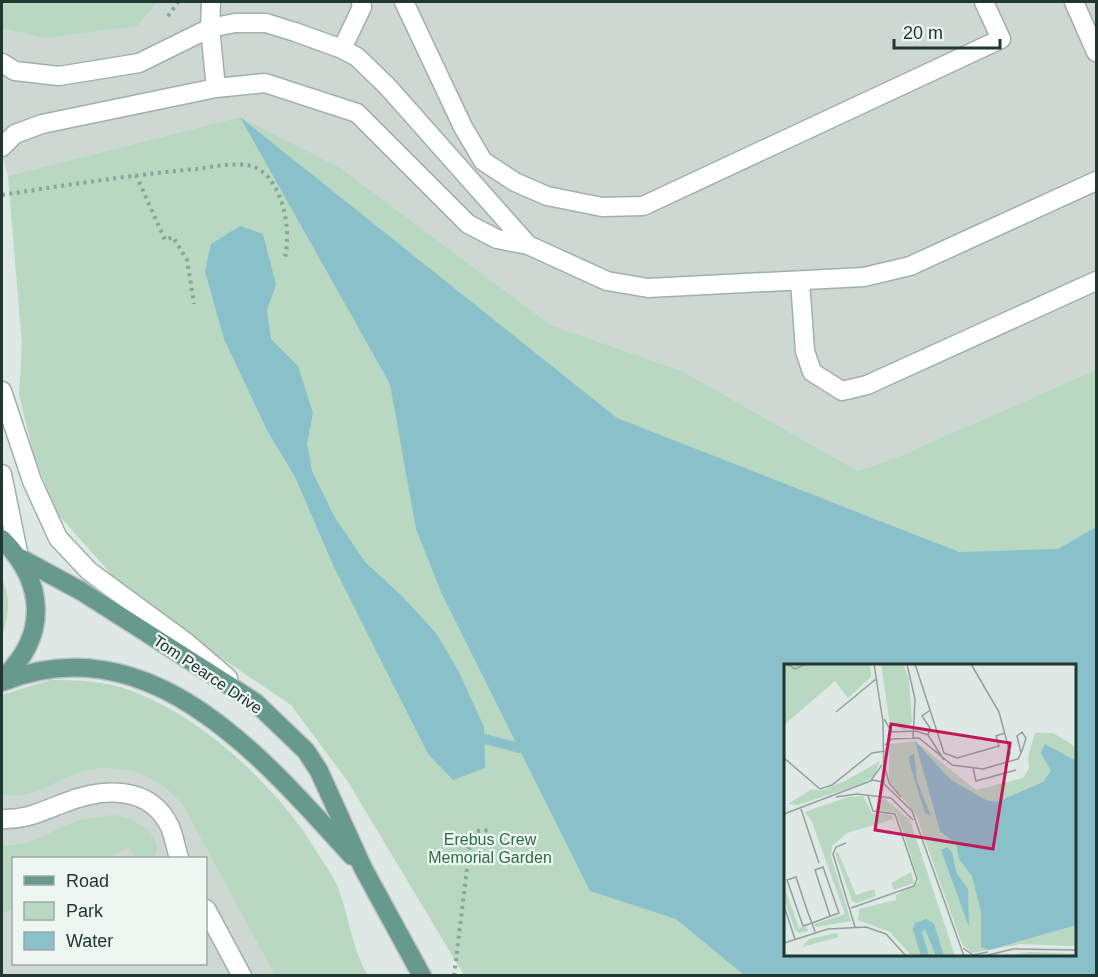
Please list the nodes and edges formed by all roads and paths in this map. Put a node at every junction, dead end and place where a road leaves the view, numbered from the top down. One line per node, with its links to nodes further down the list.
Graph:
1 (211, 2): 6 (street)
2 (361, 2): 7 (street)
3 (404, 2): 4 (street)
4 (984, 2)
5 (1074, 2): 8 (street)
6 (210, 28): 7 (street); 9 (street); 10 (street)
7 (342, 49): 15 (street)
8 (1096, 52)
9 (2, 63)
10 (216, 88): 11 (street); 15 (street)
11 (2, 147)
12 (136, 175): 14 (path); 16 (path); 19 (path)
13 (1095, 178): 17 (street)
14 (2, 195)
15 (528, 245): 17 (street)
16 (285, 257)
17 (800, 281): 18 (street)
18 (1096, 281)
19 (194, 304)
20 (2, 391): 25 (street)
21 (2, 474): 23 (street)
22 (2, 539): 23 (main road)
23 (20, 557): 24 (main road); 25 (main road, Tom Pearce Drive)
24 (2, 680): 29 (main road, Tom Pearce Drive)
25 (255, 702): 29 (main road, Tom Pearce Drive)
26 (2, 819): 28 (street)
27 (490, 830): 33 (path)
28 (179, 857)
29 (363, 868): 32 (main road, Tom Pearce Drive)
30 (207, 911): 31 (street)
31 (242, 975)
32 (422, 975)
33 (454, 975)

